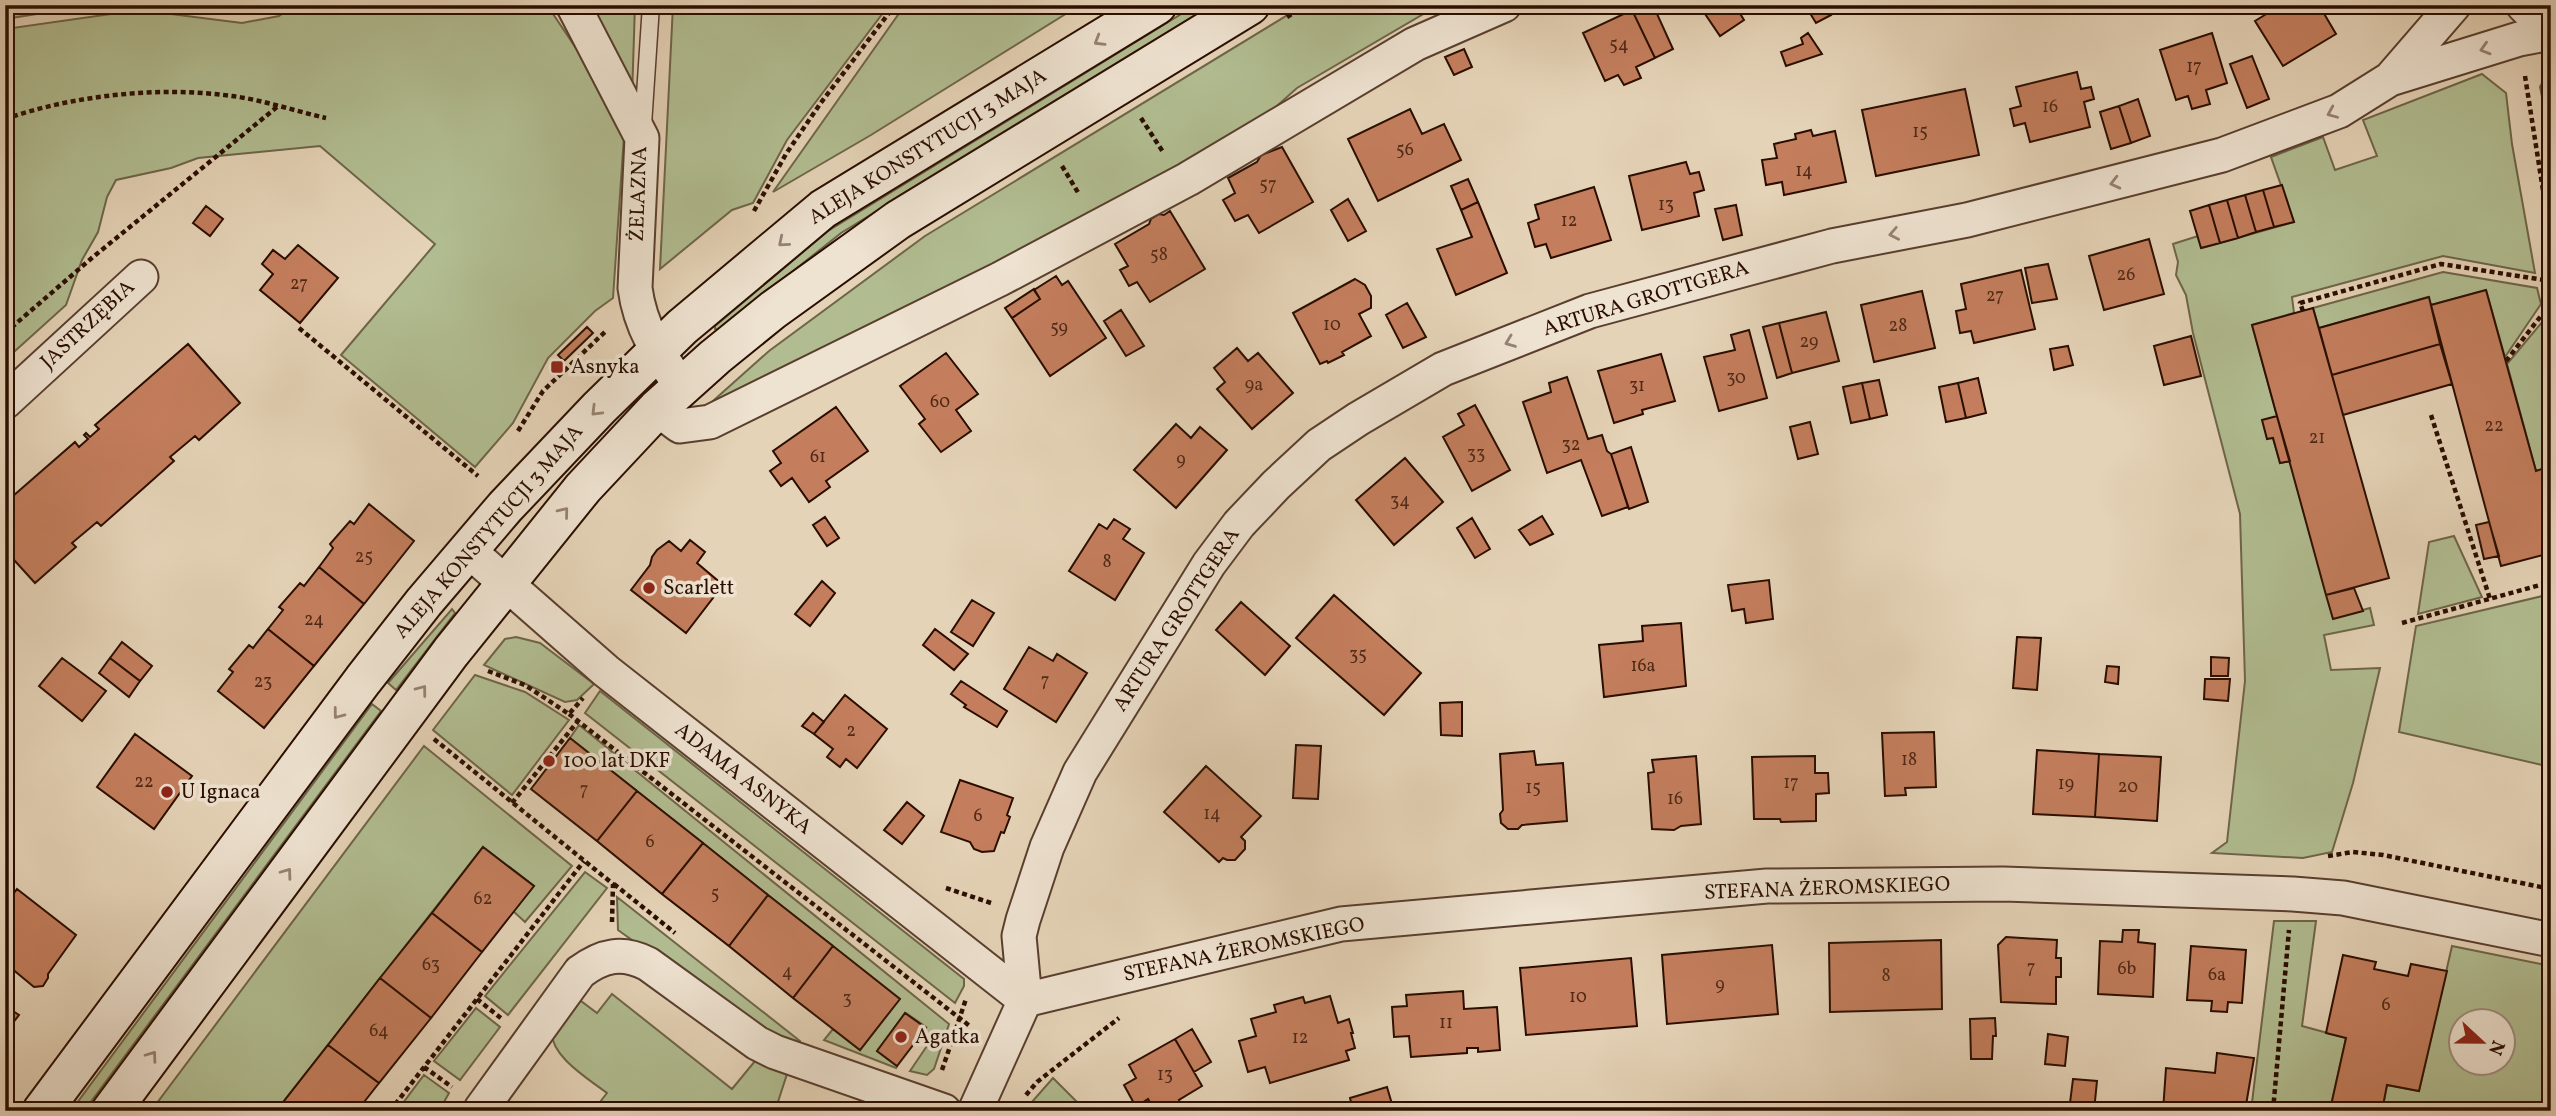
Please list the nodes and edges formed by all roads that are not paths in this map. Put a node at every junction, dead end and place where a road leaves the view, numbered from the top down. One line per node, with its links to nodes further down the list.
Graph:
1 (573, 5): 10 (street, ŻELAZNA)
2 (651, 5): 10 (lane)
3 (1157, 5): 12 (main road, ALEJA KONSTYTUCJI 3 MAJA, one-way to 12)
4 (1251, 5): 13 (main road, ALEJA KONSTYTUCJI 3 MAJA)
5 (1504, 5): 13 (street)
6 (2454, 5): 9 (street, ARTURA GROTTGERA)
7 (2523, 5): 8 (street)
8 (2551, 33): 9 (street, one-way to 9)
9 (2390, 79): 18 (street, ARTURA GROTTGERA, one-way to 18)
10 (642, 138): 12 (street, ŻELAZNA)
11 (141, 277): 14 (street, JASTRZĘBIA)
12 (656, 352): 13 (street, ŻELAZNA); 15 (main road, ALEJA KONSTYTUCJI 3 MAJA, one-way to 15)
13 (670, 398): 16 (main road, ALEJA KONSTYTUCJI 3 MAJA, one-way to 13)
14 (5, 402)
15 (468, 550): 16 (street, ADAMA ASNYKA); 21 (main road, ALEJA KONSTYTUCJI 3 MAJA, one-way to 21)
16 (506, 582): 18 (street, ADAMA ASNYKA); 22 (main road, ALEJA KONSTYTUCJI 3 MAJA, one-way to 16)
17 (2551, 940): 18 (street, STEFANA ŻEROMSKIEGO)
18 (1025, 1000): 23 (street, ARTURA GROTTGERA)
19 (936, 1108): 20 (street)
20 (481, 1109)
21 (42, 1111)
22 (111, 1111)
23 (975, 1111)

